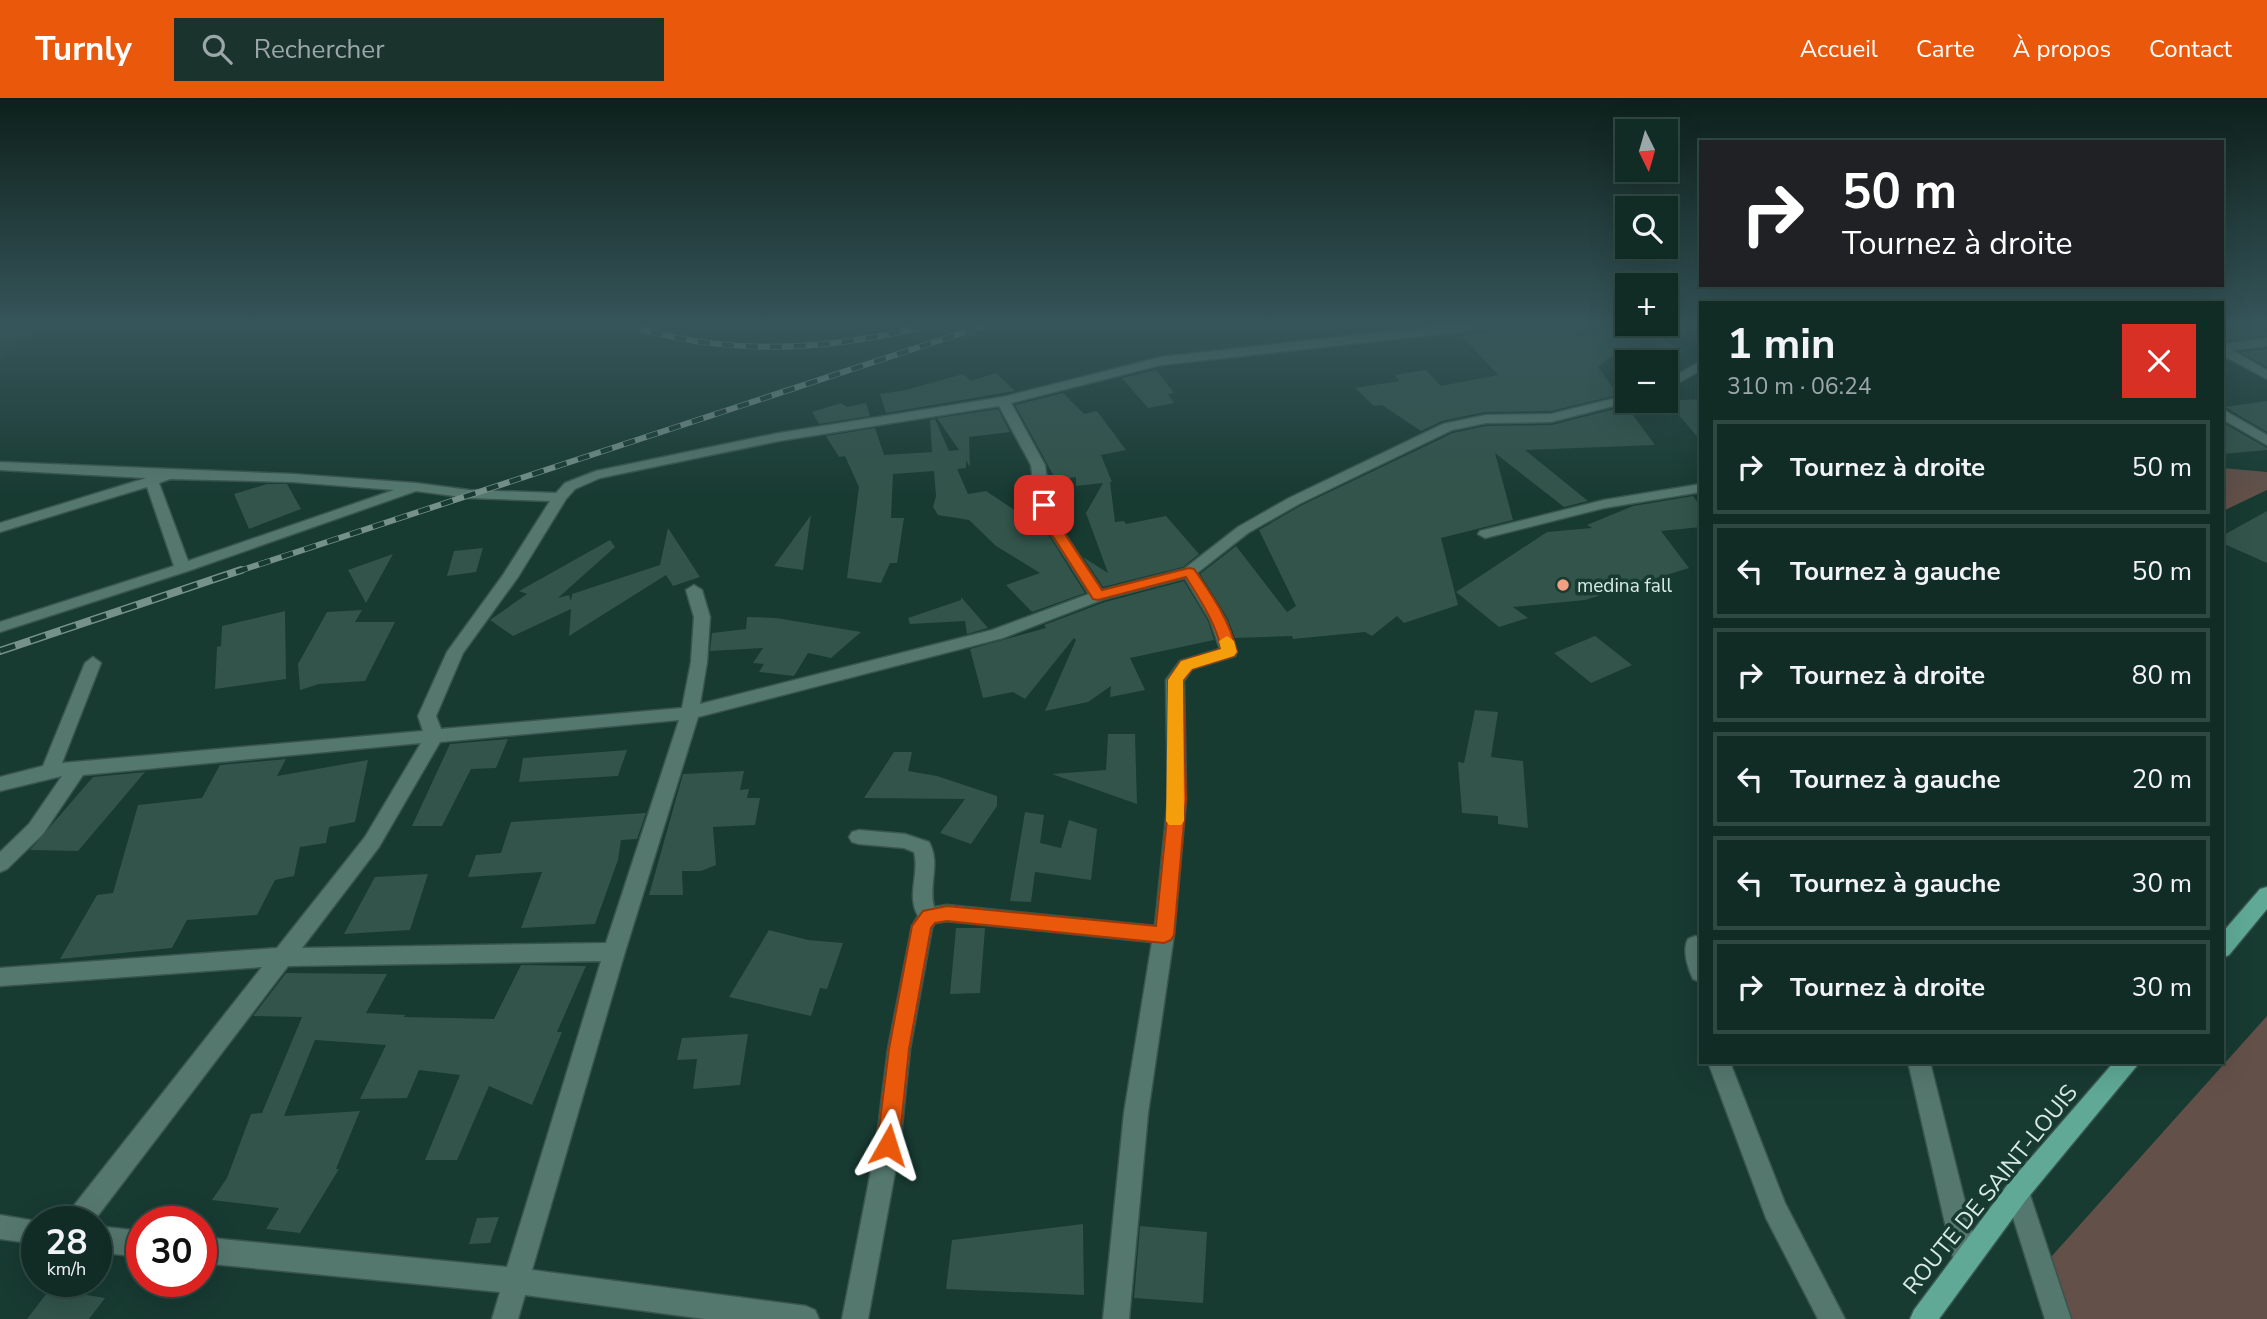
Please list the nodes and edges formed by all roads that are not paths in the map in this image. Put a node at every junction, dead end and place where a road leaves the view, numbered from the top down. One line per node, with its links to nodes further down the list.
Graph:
1 (1078, 382): 2 (street)
2 (1003, 401): 11 (street); 17 (street)
3 (1615, 401): 15 (street)
4 (2224, 414): 5 (street)
5 (2267, 441)
6 (0, 466): 7 (street)
7 (170, 475): 8 (street); 9 (street)
8 (152, 482): 12 (street); 14 (street)
9 (416, 487): 11 (street); 14 (street)
10 (1699, 488): 13 (street)
11 (560, 498): 21 (street)
12 (0, 528)
13 (1485, 534)
14 (183, 568): 18 (street)
15 (1189, 572): 17 (street); 29 (street)
16 (694, 590): 20 (street)
17 (1098, 596): 20 (street)
18 (0, 627)
19 (93, 663): 23 (street)
20 (691, 713): 21 (street); 32 (street)
21 (434, 736): 22 (street); 33 (street)
22 (78, 768): 23 (street); 26 (street)
23 (50, 771): 24 (street)
24 (0, 784)
25 (859, 837): 28 (street)
26 (0, 864)
27 (2267, 895): 31 (main road)
28 (929, 916): 29 (street); 48 (street)
29 (1164, 935): 49 (street)
30 (1695, 945): 34 (street)
31 (2224, 947)
32 (614, 952): 33 (street); 45 (street)
33 (280, 957): 35 (street); 40 (street)
34 (1699, 964)
35 (0, 977)
36 (1720, 1064): 50 (street)
37 (1919, 1064): 44 (street)
38 (2127, 1064): 39 (main road, ROUTE DE SAINT-LOUIS)
39 (2017, 1192): 44 (main road, ROUTE DE SAINT-LOUIS); 52 (street)
40 (90, 1206)
41 (0, 1227): 42 (street)
42 (21, 1230)
43 (217, 1252): 45 (street)
44 (1966, 1258): 51 (main road, ROUTE DE SAINT-LOUIS)
45 (516, 1281): 46 (street); 47 (street)
46 (505, 1319)
47 (806, 1319)
48 (855, 1319)
49 (1115, 1319)
50 (1832, 1319)
51 (1923, 1319)
52 (2058, 1319)

